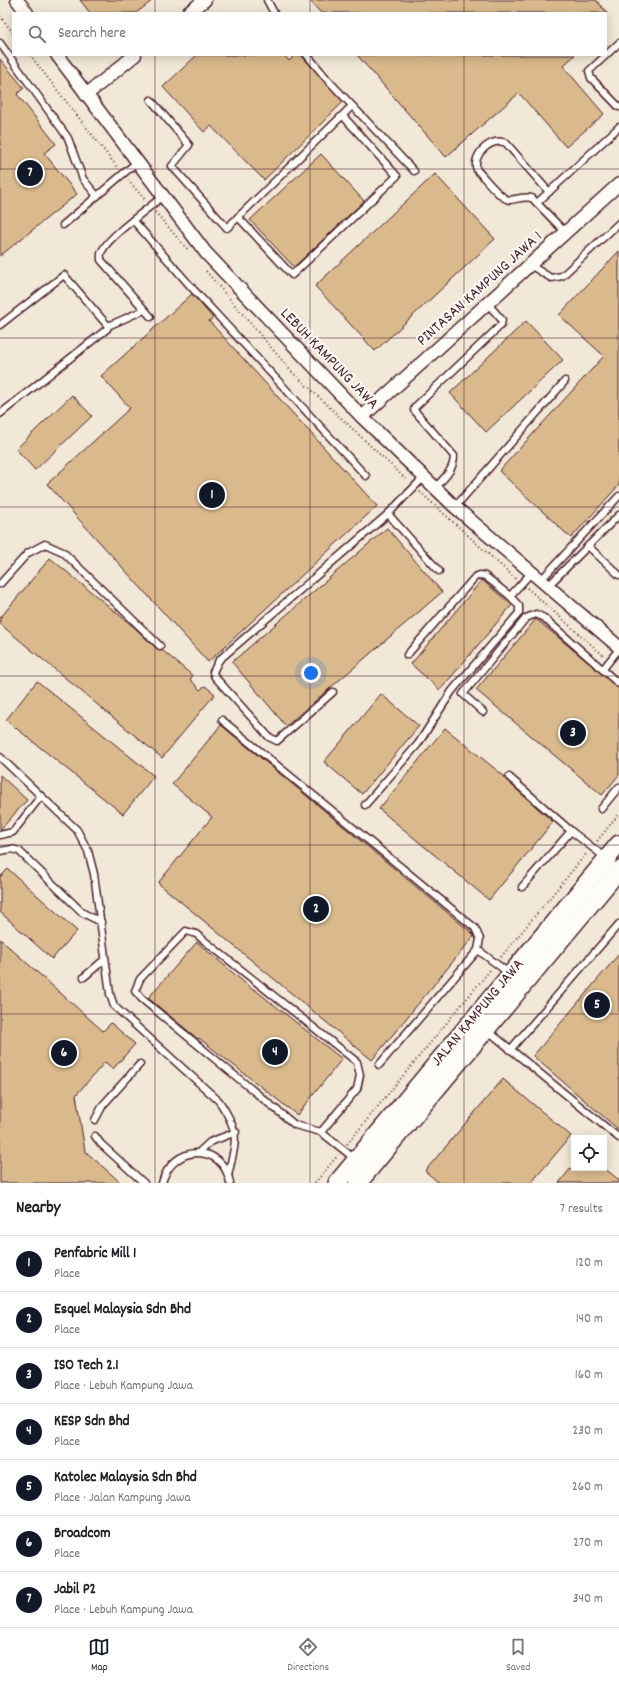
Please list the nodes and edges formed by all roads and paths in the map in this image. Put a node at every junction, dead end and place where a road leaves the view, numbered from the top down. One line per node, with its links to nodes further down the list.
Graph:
1 (17, 0): 4 (street)
2 (205, 0): 5 (street)
3 (267, 0): 6 (lane)
4 (26, 12)
5 (189, 12)
6 (273, 12)
7 (0, 16): 8 (path)
8 (12, 32)
9 (0, 43): 26 (lane)
10 (619, 43): 11 (lane)
11 (607, 54)
12 (58, 56): 16 (street, LEBUH KAMPUNG JAWA)
13 (135, 56): 16 (street)
14 (308, 56): 18 (lane)
15 (605, 56): 19 (lane)
16 (86, 94): 22 (street, LEBUH KAMPUNG JAWA)
17 (151, 100): 29 (lane)
18 (352, 106): 20 (lane); 23 (lane)
19 (619, 107)
20 (343, 116): 29 (lane); 29 (lane)
21 (619, 127): 25 (lane)
22 (137, 162): 26 (lane); 27 (street, LEBUH KAMPUNG JAWA)
23 (414, 171)
24 (619, 184): 33 (street, PINTASAN KAMPUNG JAWA 1)
25 (549, 192): 28 (lane); 28 (lane)
26 (97, 196): 32 (lane)
27 (163, 196): 30 (lane); 42 (street, LEBUH KAMPUNG JAWA)
28 (537, 203): 33 (lane)
29 (238, 217)
30 (133, 220): 36 (lane); 43 (lane)
31 (619, 223): 34 (lane)
32 (63, 225)
33 (565, 232): 34 (street, PINTASAN KAMPUNG JAWA 1)
34 (530, 265): 35 (street, PINTASAN KAMPUNG JAWA 1)
35 (487, 303): 42 (street, PINTASAN KAMPUNG JAWA 1); 45 (lane)
36 (144, 310): 37 (lane); 39 (lane)
37 (150, 317)
38 (0, 325): 39 (lane)
39 (108, 326): 41 (lane)
40 (564, 380): 47 (lane)
41 (0, 414)
42 (362, 417): 44 (street, LEBUH KAMPUNG JAWA)
43 (366, 476)
44 (424, 477): 45 (street, LEBUH KAMPUNG JAWA); 48 (lane)
45 (435, 488): 47 (street, LEBUH KAMPUNG JAWA)
46 (619, 496): 53 (lane)
47 (455, 507): 53 (street, LEBUH KAMPUNG JAWA)
48 (388, 514): 51 (lane); 61 (lane)
49 (619, 515): 50 (lane)
50 (588, 546): 52 (lane); 53 (lane)
51 (439, 571)
52 (619, 575)
53 (540, 580): 55 (lane); 57 (street, LEBUH KAMPUNG JAWA)
54 (0, 584): 56 (lane)
55 (510, 596): 58 (lane); 68 (lane)
56 (160, 646)
57 (619, 648): 59 (lane)
58 (407, 655)
59 (603, 669): 60 (lane); 62 (lane)
60 (619, 684)
61 (333, 692)
62 (483, 712)
63 (222, 720): 80 (lane)
64 (0, 757): 67 (lane)
65 (509, 777): 71 (lane)
66 (619, 787): 69 (lane)
67 (41, 796): 72 (lane); 78 (lane)
68 (365, 804)
69 (601, 809)
70 (619, 814): 74 (path)
71 (571, 831): 74 (lane); 77 (lane)
72 (0, 835)
73 (619, 844): 76 (street, JALAN KAMPUNG JAWA)
74 (592, 847): 76 (lane); 82 (path)
75 (0, 851): 78 (lane)
76 (615, 865): 84 (street, JALAN KAMPUNG JAWA)
77 (522, 888)
78 (100, 922): 81 (lane)
79 (619, 924): 86 (lane)
80 (478, 950): 82 (lane); 88 (lane)
81 (105, 959): 83 (lane); 90 (lane)
82 (496, 963): 84 (lane); 94 (path)
83 (84, 977)
84 (517, 980): 85 (street, JALAN KAMPUNG JAWA)
85 (480, 1024): 86 (lane); 96 (street, JALAN KAMPUNG JAWA)
86 (510, 1050): 93 (lane)
87 (140, 1064): 89 (lane)
88 (379, 1065)
89 (94, 1120)
90 (236, 1132): 95 (lane); 97 (lane)
91 (321, 1132): 91 (lane); 94 (lane)
92 (95, 1136): 98 (lane)
93 (619, 1138)
94 (343, 1149): 96 (lane); 101 (path)
95 (198, 1153): 97 (lane); 99 (lane)
96 (361, 1169): 102 (street, JALAN KAMPUNG JAWA)
97 (228, 1176): 100 (lane)
98 (144, 1183)
99 (162, 1183)
100 (230, 1183)
101 (315, 1183)
102 (337, 1183)

